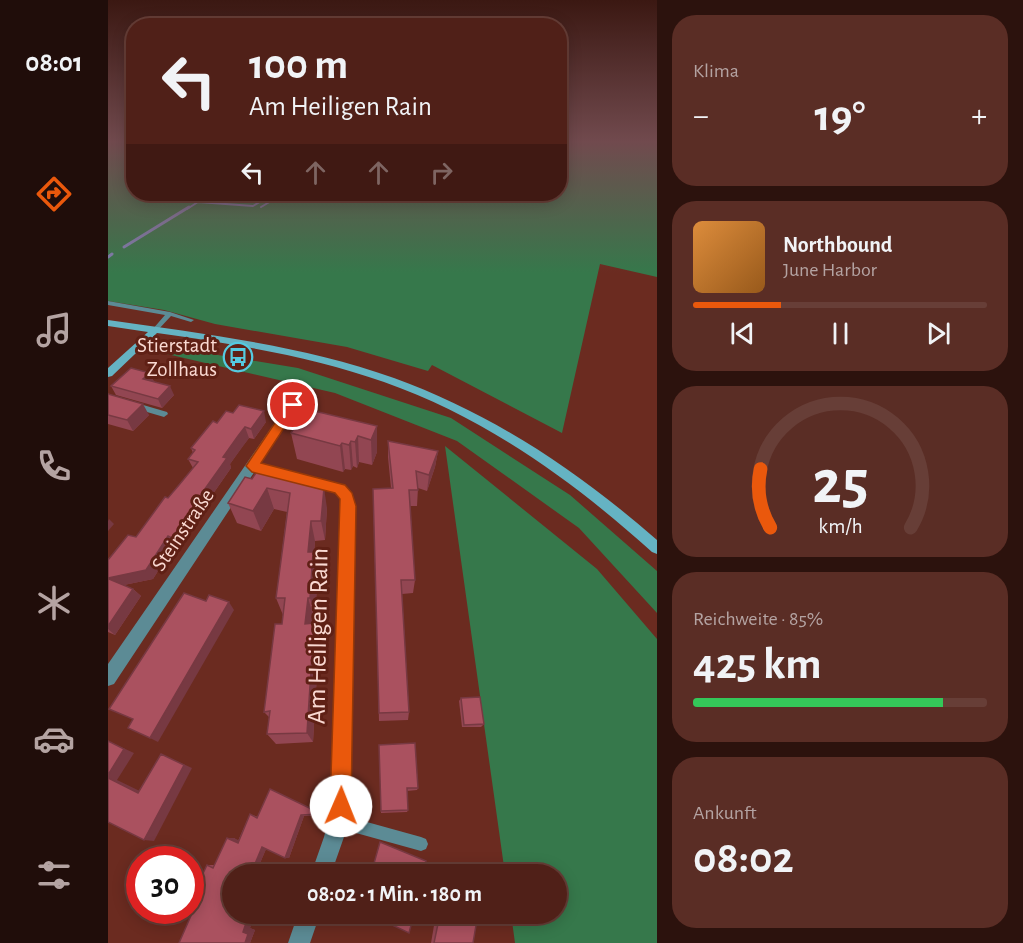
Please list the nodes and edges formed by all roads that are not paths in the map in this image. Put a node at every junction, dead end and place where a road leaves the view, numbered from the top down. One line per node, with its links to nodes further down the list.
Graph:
1 (108, 303): 2 (lane)
2 (170, 314): 3 (lane); 5 (lane)
3 (191, 320)
4 (108, 323): 5 (main road)
5 (155, 330): 6 (main road); 11 (main road)
6 (108, 374)
7 (119, 401): 9 (lane)
8 (293, 405): 10 (street, Steinstraße)
9 (164, 414)
10 (252, 466): 12 (street, Steinstraße); 13 (street, Am Heiligen Rain)
11 (657, 548)
12 (108, 678)
13 (338, 821): 14 (lane); 15 (street, Am Heiligen Rain)
14 (421, 844)
15 (324, 864)
16 (306, 924): 17 (street)
17 (299, 943)

